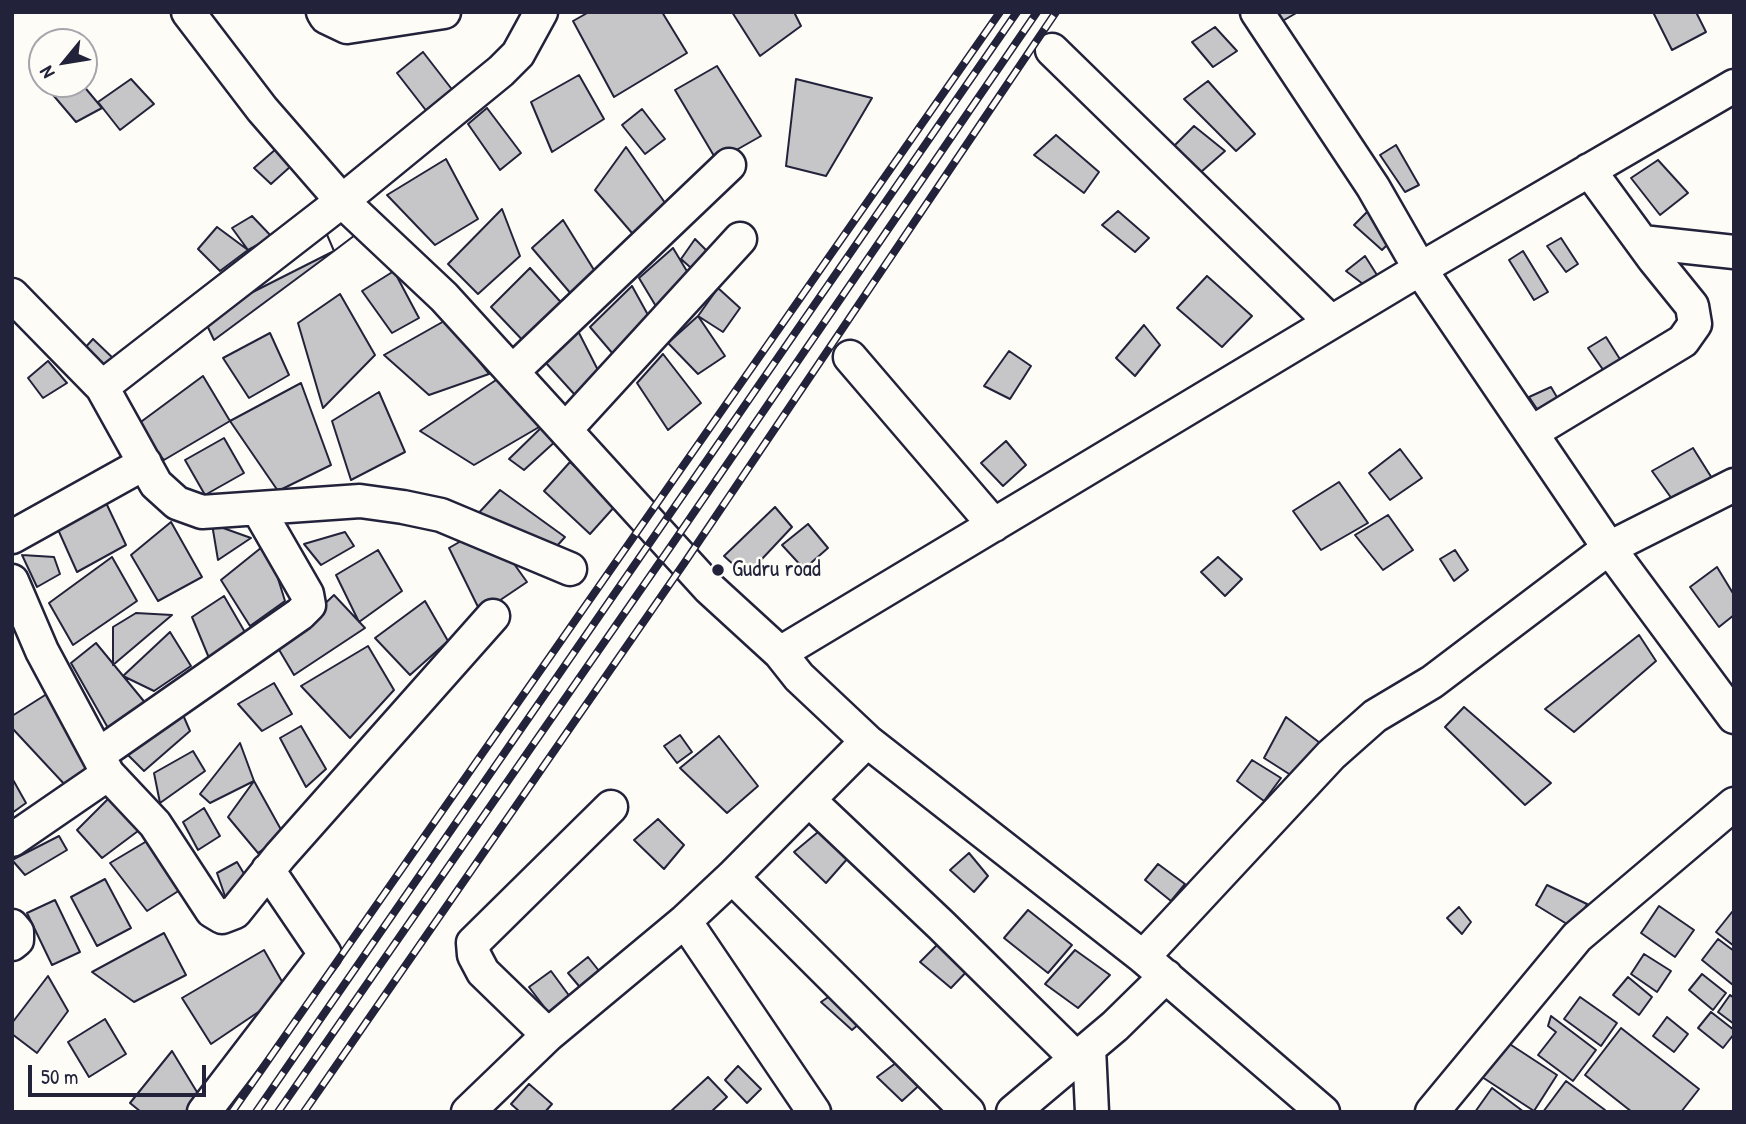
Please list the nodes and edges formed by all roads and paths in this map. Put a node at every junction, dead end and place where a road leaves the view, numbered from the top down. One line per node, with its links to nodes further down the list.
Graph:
1 (188, 12): 10 (street)
2 (323, 12): 3 (street)
3 (444, 12)
4 (541, 12): 10 (street)
5 (1257, 12): 14 (street)
6 (1052, 50): 16 (street)
7 (1734, 86): 9 (street)
8 (729, 165): 18 (street)
9 (1589, 170): 12 (street); 14 (street)
10 (342, 201): 18 (street); 19 (street)
11 (740, 239): 20 (street)
12 (1642, 243): 13 (street); 21 (street)
13 (1734, 252)
14 (1420, 269): 16 (street); 21 (street)
15 (12, 295): 19 (street)
16 (1331, 322): 25 (street)
17 (850, 357): 25 (street)
18 (513, 371): 20 (street)
19 (102, 387): 22 (street)
20 (566, 429): 31 (street)
21 (1531, 433): 27 (street)
22 (145, 463): 24 (street); 26 (street)
23 (1734, 485): 27 (street)
24 (258, 509): 28 (street); 34 (street)
25 (994, 525): 31 (street)
26 (12, 537)
27 (1609, 548): 32 (street); 44 (street)
28 (570, 569)
29 (12, 581): 34 (street)
30 (493, 616): 39 (street)
31 (780, 653): 33 (street)
32 (1730, 705)
33 (867, 741): 35 (street); 44 (street)
34 (103, 764): 38 (street); 39 (street)
35 (810, 801): 40 (street); 46 (street)
36 (1734, 804): 54 (street)
37 (611, 807): 45 (street)
38 (12, 840)
39 (268, 870): 47 (street)
40 (732, 877): 41 (street); 50 (street)
41 (685, 921): 45 (street); 49 (street)
42 (12, 926): 43 (street)
43 (12, 944)
44 (1155, 967): 46 (street); 53 (street)
45 (548, 1035): 48 (street)
46 (1082, 1053): 51 (street); 52 (street)
47 (204, 1112)
48 (468, 1112)
49 (814, 1112)
50 (968, 1112)
51 (1013, 1112)
52 (1092, 1112)
53 (1323, 1112)
54 (1432, 1112)

